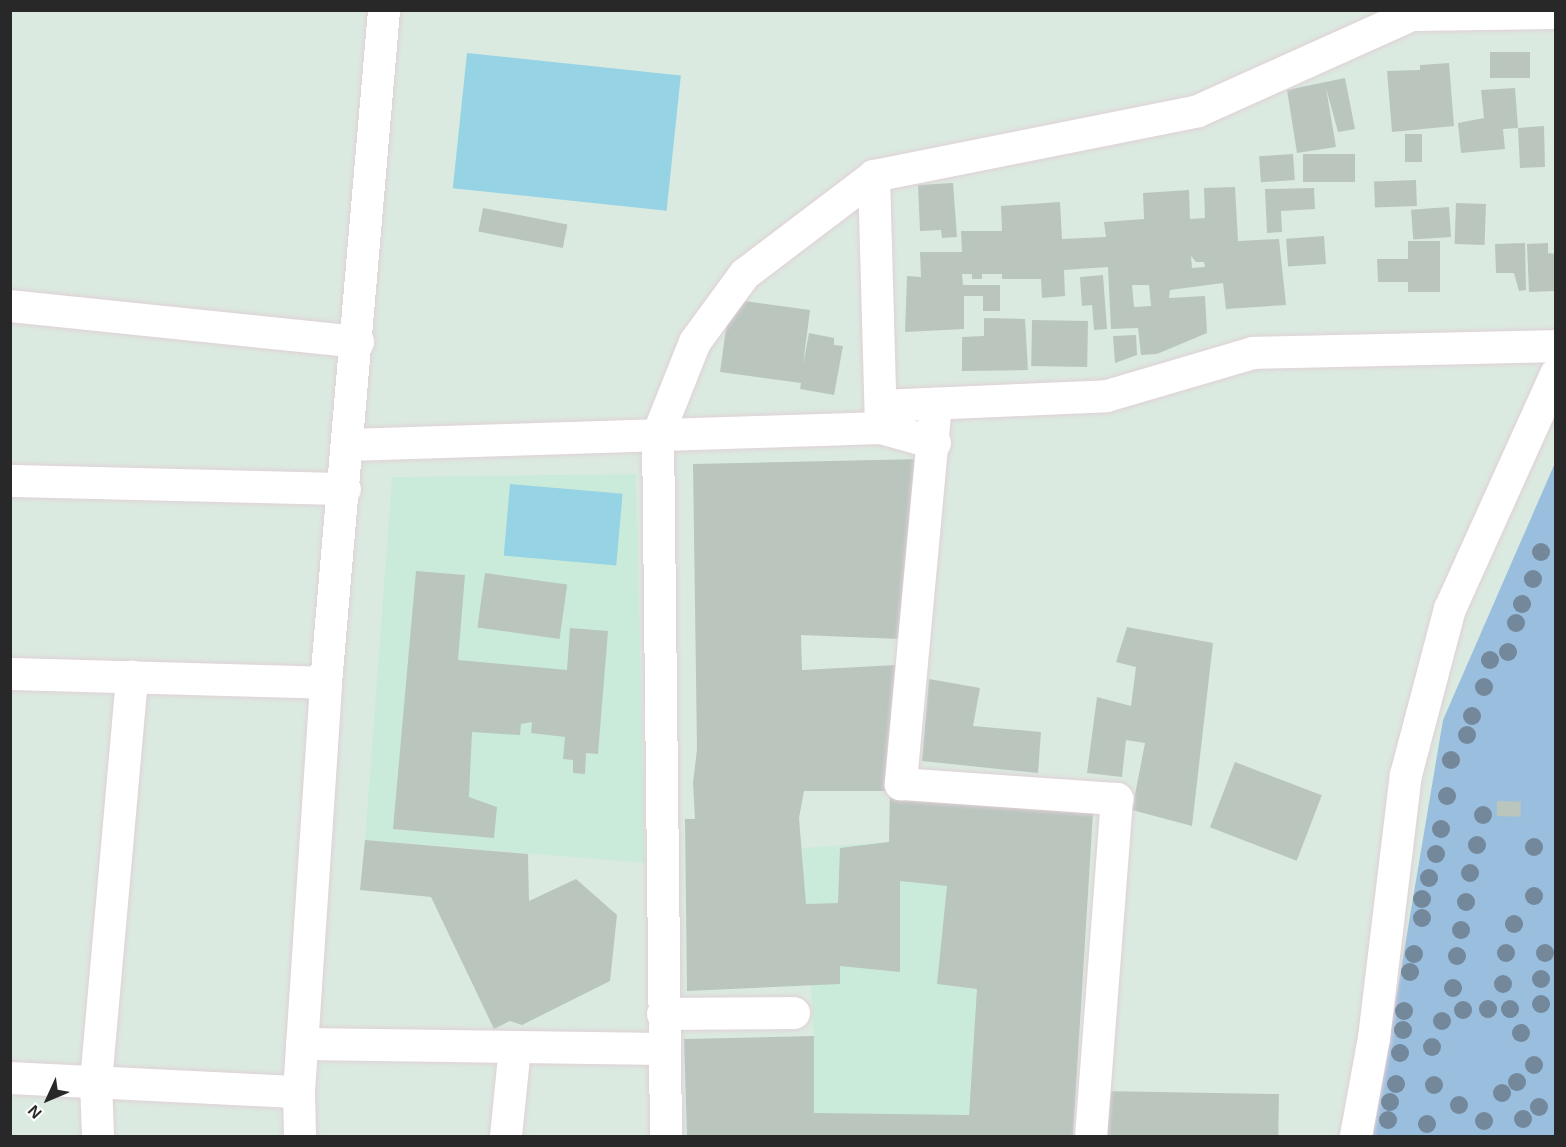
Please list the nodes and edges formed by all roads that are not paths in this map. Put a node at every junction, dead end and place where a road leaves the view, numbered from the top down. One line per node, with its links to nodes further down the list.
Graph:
1 (384, 10): 5 (street)
2 (1556, 13): 3 (street)
3 (874, 176): 9 (street); 10 (street)
4 (10, 306): 5 (street)
5 (358, 342): 12 (street)
6 (1556, 346): 8 (street)
7 (1556, 374): 31 (street)
8 (936, 404): 9 (street); 11 (street)
9 (881, 417): 10 (street); 11 (street)
10 (658, 435): 12 (street); 19 (street)
11 (935, 443): 30 (street)
12 (349, 445): 14 (street)
13 (10, 480): 14 (street)
14 (345, 489): 17 (street)
15 (10, 674): 16 (street)
16 (132, 677): 17 (street); 24 (street)
17 (326, 683): 20 (street)
18 (794, 1013): 19 (street)
19 (663, 1014): 22 (street)
20 (302, 1044): 21 (street); 25 (street)
21 (515, 1047): 22 (street); 28 (street)
22 (665, 1049): 29 (street)
23 (10, 1078): 24 (street)
24 (96, 1082): 25 (street); 26 (street)
25 (299, 1092): 27 (street)
26 (98, 1137)
27 (300, 1137)
28 (506, 1137)
29 (666, 1137)
30 (1091, 1137)
31 (1356, 1137)

